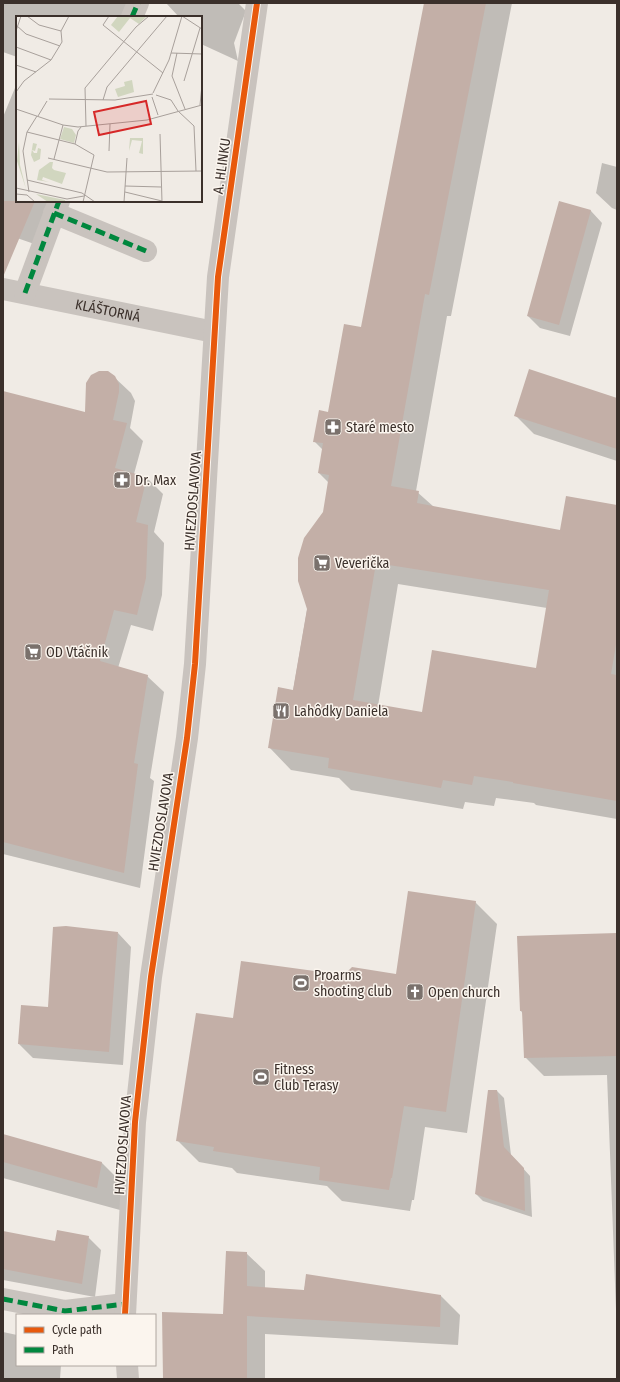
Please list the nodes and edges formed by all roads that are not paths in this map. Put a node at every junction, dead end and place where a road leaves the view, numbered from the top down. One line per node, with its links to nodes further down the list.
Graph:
1 (138, 3): 3 (street)
2 (257, 3): 8 (street, A. HLINKU)
3 (132, 16)
4 (57, 207): 5 (street); 7 (street)
5 (146, 251)
6 (3, 288): 7 (street, KLÁŠTORNÁ)
7 (25, 293): 8 (street, KLÁŠTORNÁ)
8 (214, 332): 10 (street, HVIEZDOSLAVOVA)
9 (3, 1299): 10 (street)
10 (125, 1310)
11 (127, 1366): 12 (street)
12 (128, 1379)

